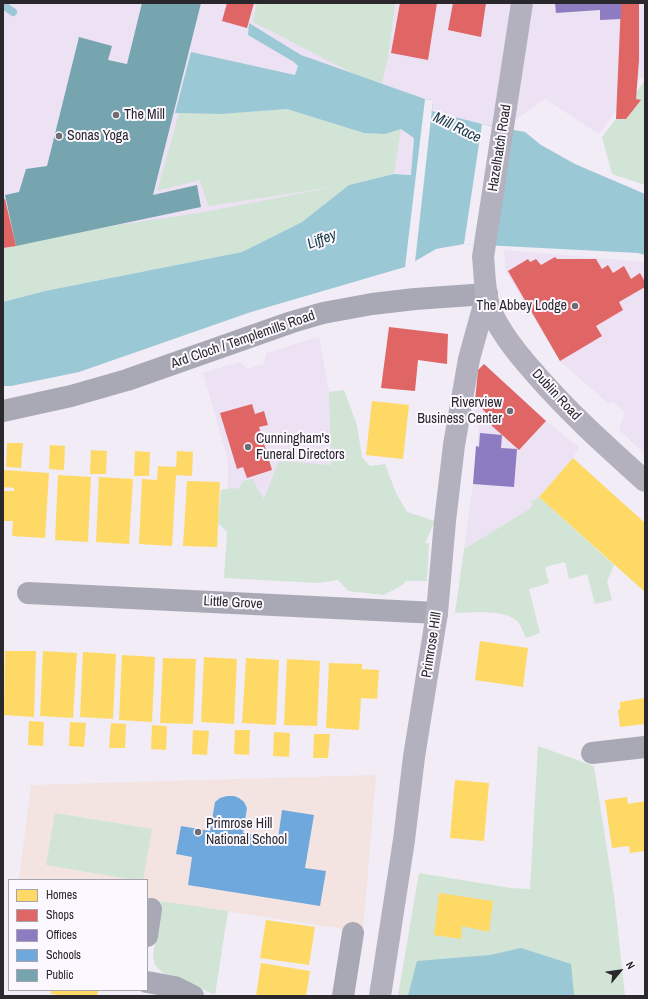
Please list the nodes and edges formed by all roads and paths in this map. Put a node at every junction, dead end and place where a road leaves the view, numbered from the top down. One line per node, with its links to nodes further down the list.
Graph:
1 (522, 3): 2 (main road, Hazelhatch Road)
2 (487, 294): 3 (street, Ard Cloch / Templemills Road); 4 (main road, Dublin Road); 6 (main road, Primrose Hill)
3 (3, 411)
4 (645, 481)
5 (28, 593): 6 (street, Little Grove)
6 (437, 613): 15 (main road, Primrose Hill)
7 (645, 747): 8 (street)
8 (592, 753)
9 (151, 910): 10 (street)
10 (148, 930)
11 (353, 933): 14 (street)
12 (148, 982): 13 (street)
13 (193, 996)
14 (343, 996)
15 (380, 996)

